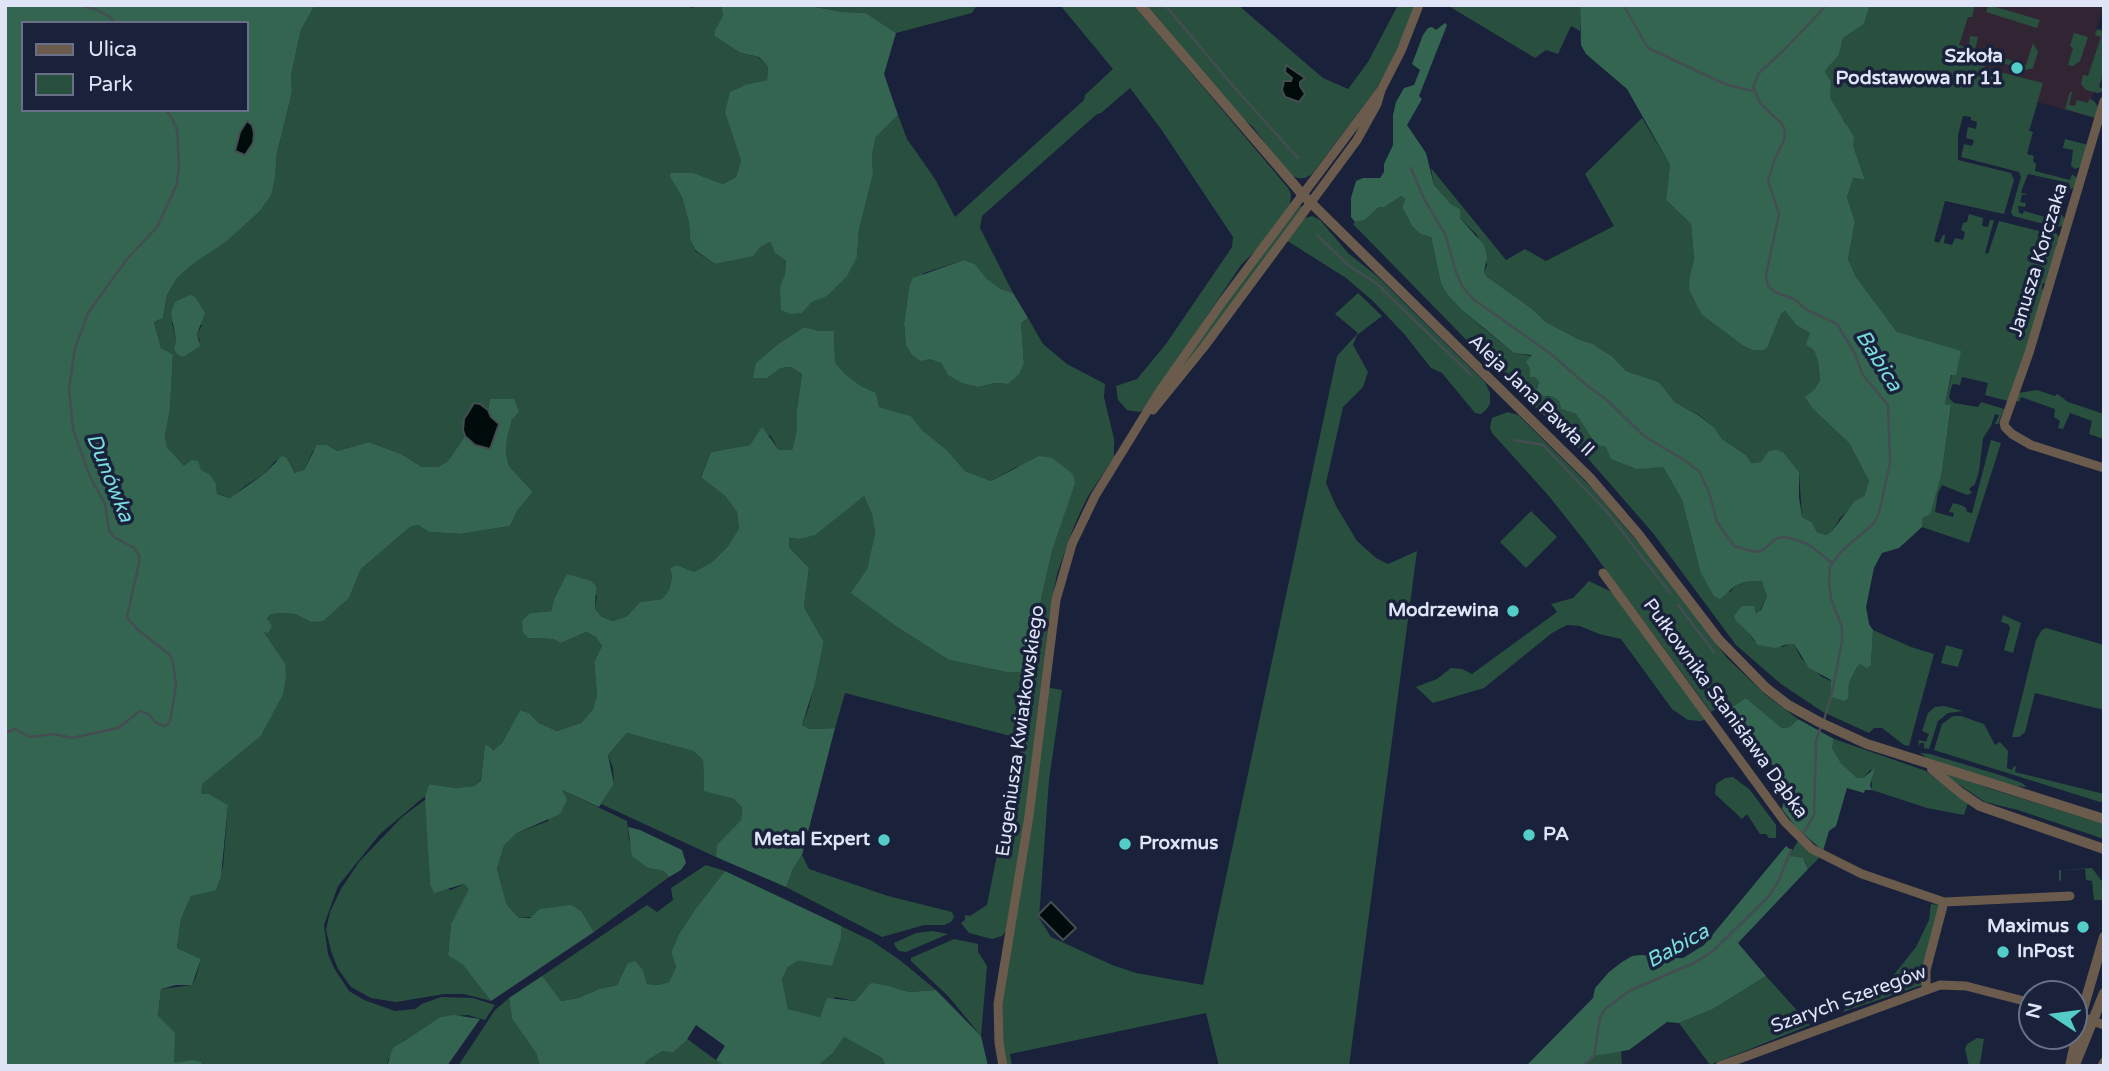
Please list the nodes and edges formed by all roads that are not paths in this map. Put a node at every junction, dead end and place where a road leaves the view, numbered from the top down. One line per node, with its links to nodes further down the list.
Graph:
1 (1140, 5): 5 (street, Aleja Jana Pawła II)
2 (1419, 5): 3 (street)
3 (1381, 90): 5 (street, Eugeniusza Kwiatkowskiego); 6 (street, Eugeniusza Kwiatkowskiego)
4 (2104, 101): 8 (street, Janusza Korczaka)
5 (1302, 194): 6 (street, Aleja Jana Pawła II); 7 (street, Eugeniusza Kwiatkowskiego)
6 (1311, 204): 7 (street, Eugeniusza Kwiatkowskiego); 10 (street, Aleja Jana Pawła II)
7 (1142, 420): 21 (street, Eugeniusza Kwiatkowskiego)
8 (2104, 468)
9 (1603, 573): 14 (street, Pułkownika Stanisława Dąbka)
10 (1927, 765): 11 (street, Aleja Jana Pawła II); 12 (street, Aleja Jana Pawła II)
11 (2104, 819)
12 (2104, 849)
13 (2070, 896): 14 (street, Pułkownika Stanisława Dąbka)
14 (1944, 902): 17 (street)
15 (2104, 937): 16 (street)
16 (2088, 983)
17 (1926, 990): 19 (street, Szarych Szeregów); 22 (street, Szarych Szeregów)
18 (2104, 993): 20 (street)
19 (2018, 1000)
20 (2099, 1023): 23 (street)
21 (1003, 1066)
22 (1720, 1066)
23 (2072, 1066)

